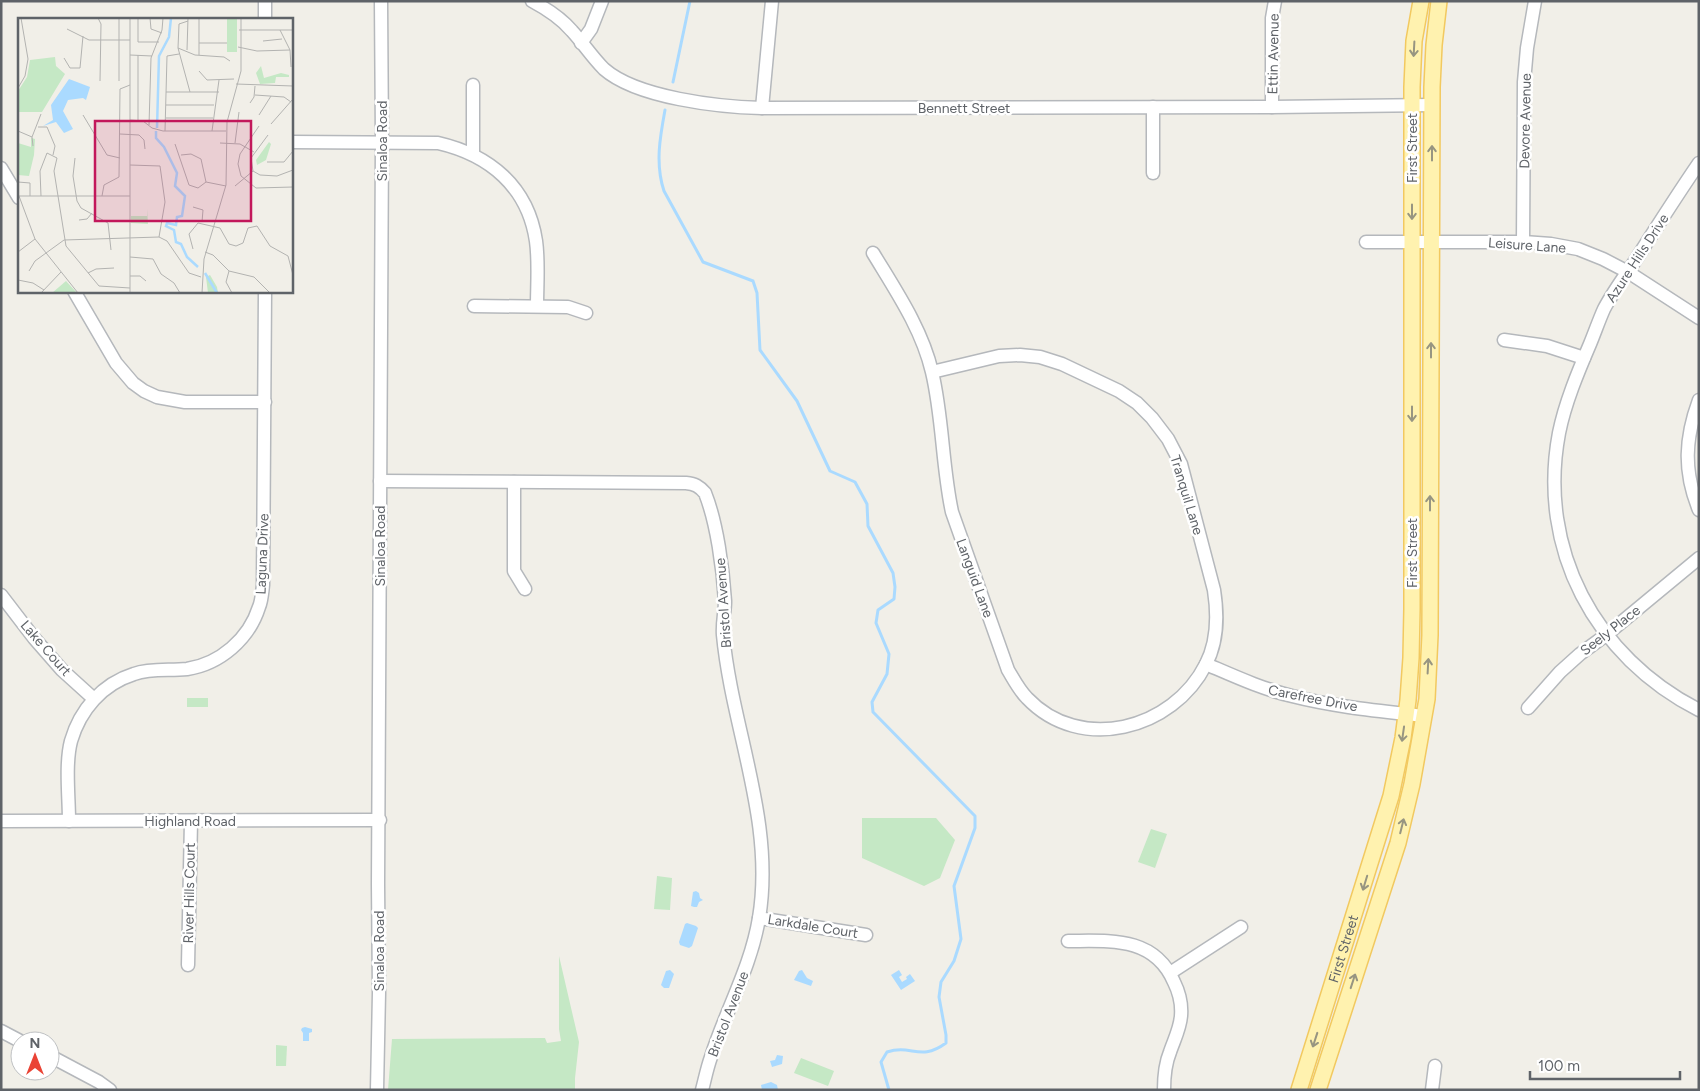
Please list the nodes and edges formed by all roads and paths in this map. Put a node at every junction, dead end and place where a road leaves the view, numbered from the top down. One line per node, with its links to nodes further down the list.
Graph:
1 (265, 1): 10 (street)
2 (381, 1): 19 (street, Sinaloa Road)
3 (532, 1): 11 (street, Bennett Street)
4 (602, 1): 11 (street)
5 (772, 1): 16 (street)
6 (1275, 1): 15 (street, Ettin Avenue)
7 (1420, 1): 14 (main road, First Street, one-way to 14)
8 (1439, 1): 13 (main road, First Street)
9 (1535, 1): 28 (street, Devore Avenue)
10 (265, 18)
11 (581, 43): 16 (street, Bennett Street)
12 (472, 85): 20 (street)
13 (1432, 105): 14 (street, Bennett Street); 27 (main road, First Street, one-way to 13)
14 (1412, 106): 15 (street, Bennett Street); 26 (main road, First Street, one-way to 26)
15 (1272, 107): 17 (street, Bennett Street)
16 (762, 108): 17 (street, Bennett Street)
17 (1153, 108): 23 (street)
18 (292, 142): 19 (street)
19 (382, 142): 20 (street); 42 (street, Sinaloa Road)
20 (472, 153): 34 (street)
21 (1699, 162): 30 (street, Azure Hills Drive)
22 (1, 168): 24 (street)
23 (1153, 173)
24 (18, 196)
25 (1366, 242): 26 (street, Leisure Lane)
26 (1412, 242): 27 (street, Leisure Lane); 53 (main road, First Street, one-way to 53)
27 (1431, 242): 28 (street, Leisure Lane); 54 (main road, First Street, one-way to 27)
28 (1523, 242): 30 (street, Leisure Lane)
29 (873, 253): 39 (street, Languid Lane)
30 (1628, 272): 36 (street, Leisure Lane); 38 (street, Azure Hills Drive)
31 (75, 292): 41 (street)
32 (265, 292): 41 (street, Laguna Drive)
33 (474, 306): 34 (street)
34 (537, 306): 35 (street)
35 (586, 313)
36 (1699, 318)
37 (1504, 340): 38 (street)
38 (1584, 358): 48 (street, Azure Hills Drive)
39 (932, 372): 49 (street, Tranquil Lane); 49 (street, Languid Lane)
40 (1699, 400): 44 (street)
41 (265, 402): 50 (street, Laguna Drive)
42 (380, 481): 43 (street, Bristol Avenue); 55 (street, Sinaloa Road)
43 (514, 482): 46 (street); 59 (street, Bristol Avenue)
44 (1699, 510)
45 (1699, 558): 48 (street, Seely Place)
46 (525, 589)
47 (1, 595): 50 (street, Lake Court)
48 (1606, 635): 51 (street, Seely Place); 52 (street, Azure Hills Drive)
49 (1206, 664): 53 (street, Carefree Drive)
50 (94, 699): 57 (street, Laguna Drive)
51 (1528, 708)
52 (1699, 710)
53 (1406, 714): 54 (street, Carefree Drive); 71 (main road, First Street, one-way to 71)
54 (1424, 716): 72 (main road, First Street, one-way to 54)
55 (380, 820): 58 (street, Highland Road); 68 (street, Sinaloa Road)
56 (1, 821): 57 (street, Highland Road)
57 (69, 821): 58 (street, Highland Road)
58 (191, 821): 63 (street, River Hills Court)
59 (759, 918): 61 (street, Larkdale Court); 69 (street, Bristol Avenue)
60 (1241, 927): 64 (street)
61 (866, 935)
62 (1068, 941): 64 (street)
63 (188, 965)
64 (1170, 973): 70 (street)
65 (60, 1061): 67 (street)
66 (1435, 1066): 73 (street)
67 (110, 1090)
68 (377, 1090)
69 (702, 1090)
70 (1164, 1090)
71 (1299, 1090)
72 (1318, 1090)
73 (1432, 1090)

